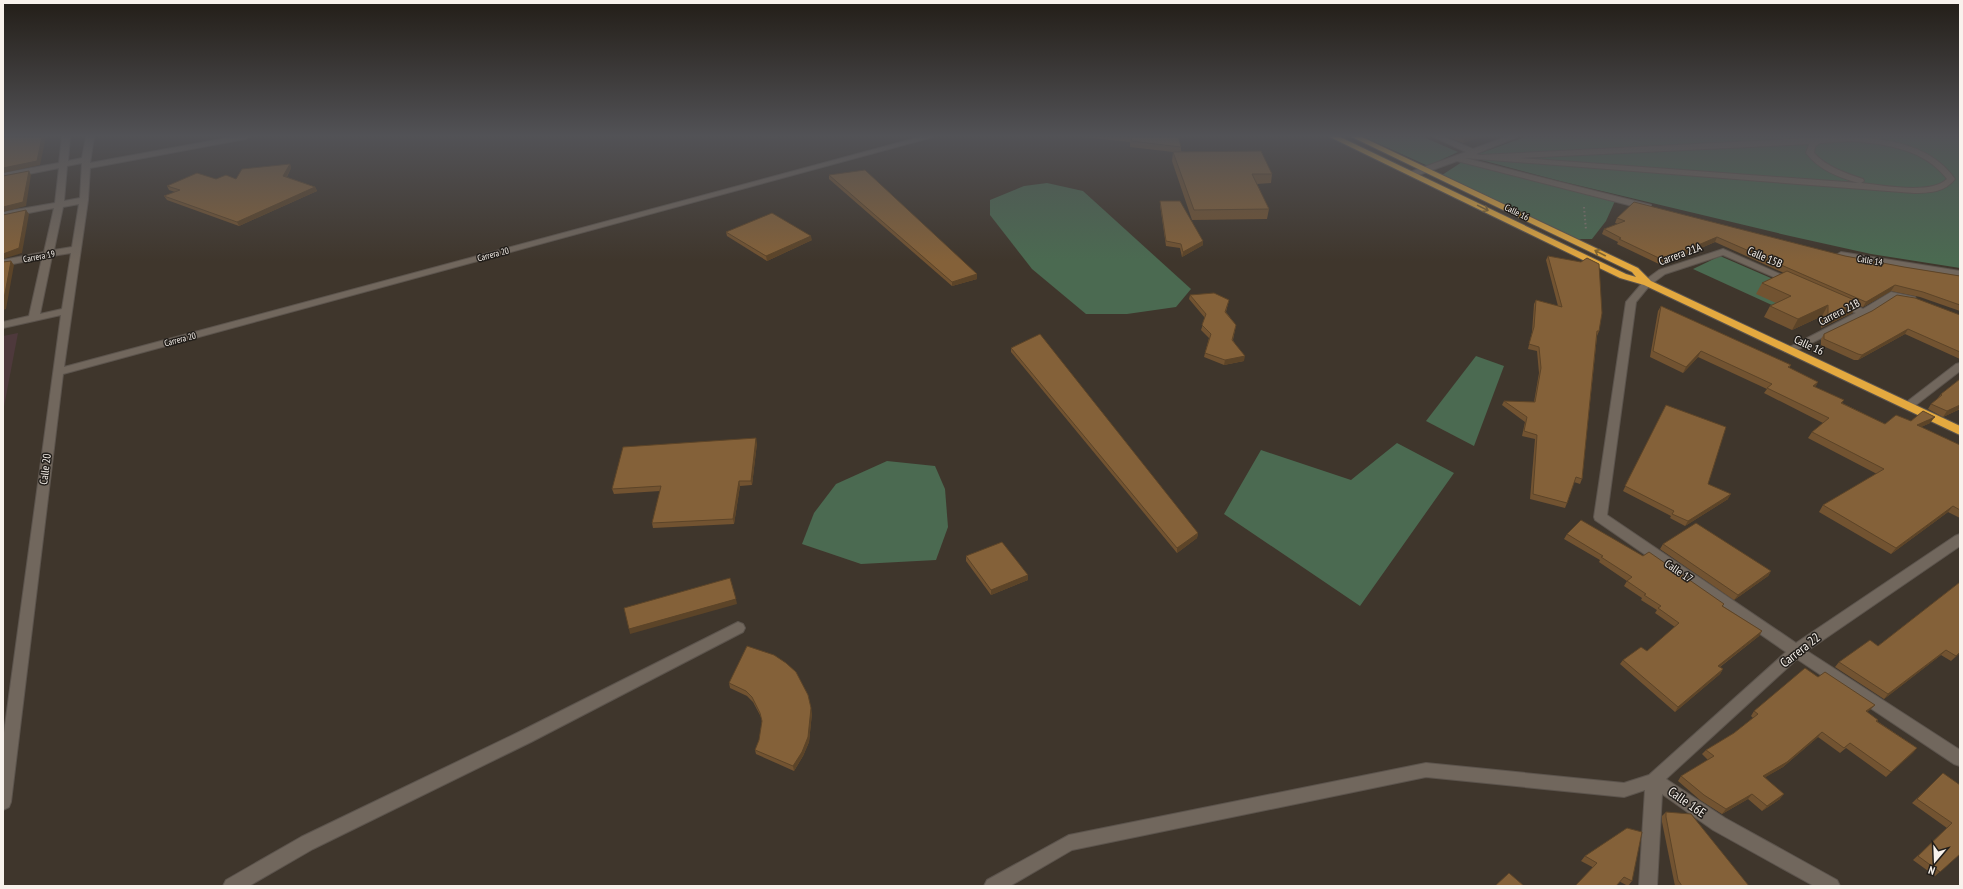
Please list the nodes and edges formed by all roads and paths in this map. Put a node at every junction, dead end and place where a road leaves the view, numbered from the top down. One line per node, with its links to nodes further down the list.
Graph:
1 (62, 178): 13 (street)
2 (85, 178): 12 (street, Calle 20)
3 (775, 178): 33 (street, Carrera 20)
4 (1422, 178): 23 (highway, Calle 16, one-way to 23)
5 (1446, 178): 16 (highway, Calle 16)
6 (1539, 178): 10 (street)
7 (1761, 178): 11 (street)
8 (1854, 178): 11 (street)
9 (1951, 178): 11 (street)
10 (1577, 188): 14 (street); 16 (path)
11 (1890, 188)
12 (84, 200): 13 (street); 17 (street, Calle 20)
13 (59, 204): 15 (street); 20 (street)
14 (1659, 210)
15 (3, 215)
16 (1585, 245): 23 (highway, Calle 16, one-way to 16)
17 (75, 249): 20 (street, Carrera 19); 27 (street, Calle 20)
18 (1723, 252): 23 (street, Carrera 21A); 24 (street, Calle 15B)
19 (1828, 252): 22 (street, Calle 14)
20 (49, 254): 21 (street, Carrera 19); 29 (street)
21 (3, 263)
22 (1960, 274)
23 (1647, 283): 31 (highway, Calle 16); 38 (street, Calle 17)
24 (1801, 286)
25 (1829, 298): 28 (street)
26 (1921, 302): 28 (street, Carrera 21B)
27 (68, 311): 29 (street); 33 (street, Calle 20)
28 (1864, 313): 31 (street, Carrera 21B)
29 (34, 318): 30 (street)
30 (3, 325)
31 (1789, 350): 34 (highway, Calle 16)
32 (1960, 366): 34 (street)
33 (58, 372): 41 (street, Calle 20)
34 (1908, 406): 35 (highway, Calle 16)
35 (1960, 430)
36 (1960, 539): 38 (street, Carrera 22)
37 (738, 628): 42 (street)
38 (1796, 651): 39 (street, Calle 17); 40 (street, Carrera 22)
39 (1960, 759)
40 (1654, 780): 43 (street); 44 (street); 45 (street, Calle 16E)
41 (3, 802)
42 (232, 886)
43 (994, 886)
44 (1648, 886)
45 (1831, 886)

